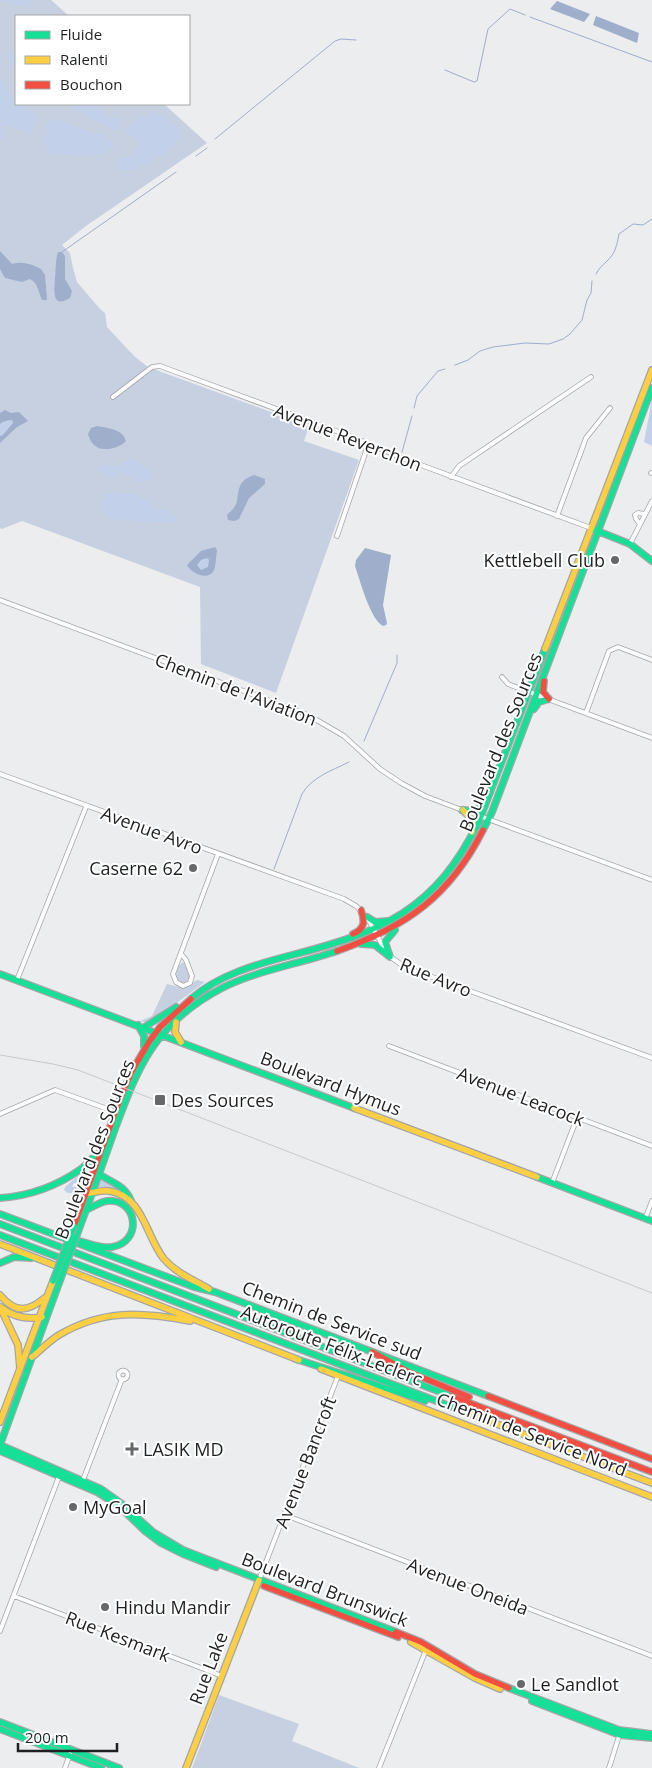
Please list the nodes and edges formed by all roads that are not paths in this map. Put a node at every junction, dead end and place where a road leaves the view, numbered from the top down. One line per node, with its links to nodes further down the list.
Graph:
1 (652, 370): 12 (main road, Boulevard des Sources)
2 (591, 377): 7 (street)
3 (652, 388): 13 (main road, Boulevard des Sources)
4 (113, 397): 6 (street, Avenue Reverchon)
5 (610, 408): 10 (street)
6 (368, 445): 7 (street, Avenue Reverchon); 14 (street)
7 (451, 476): 10 (street, Avenue Reverchon)
8 (652, 501): 9 (street)
9 (645, 514): 11 (street); 11 (street)
10 (557, 516): 12 (street, Avenue Reverchon)
11 (640, 524): 15 (street)
12 (591, 528): 13 (main road); 21 (main road, Boulevard des Sources)
13 (598, 531): 15 (main road); 19 (main road, Boulevard des Sources)
14 (337, 536)
15 (630, 544): 16 (main road)
16 (652, 561)
17 (0, 600): 30 (street, Chemin de l'Aviation)
18 (652, 660): 24 (street)
19 (544, 673): 22 (main road, Boulevard des Sources); 23 (main road)
20 (502, 677): 21 (street)
21 (528, 692): 22 (street); 28 (main road, Boulevard des Sources)
22 (537, 695): 23 (street); 25 (main road, Boulevard des Sources)
23 (549, 699): 24 (street); 25 (main road)
24 (586, 713): 26 (street)
25 (527, 719): 32 (main road, Boulevard des Sources)
26 (652, 738)
27 (0, 774): 29 (street, Avenue Avro)
28 (490, 793): 30 (main road); 31 (main road, Boulevard des Sources)
29 (86, 807): 34 (street, Avenue Avro); 47 (street)
30 (462, 810): 31 (street, Chemin de l'Aviation); 33 (main road)
31 (481, 817): 32 (street, Chemin de l'Aviation); 33 (main road, Boulevard des Sources)
32 (488, 820): 35 (street, Chemin de l'Aviation); 39 (main road, Boulevard des Sources)
33 (472, 836): 38 (main road, Boulevard des Sources)
34 (218, 854): 36 (street, Rue Avro); 44 (street)
35 (652, 880)
36 (361, 910): 37 (street, Rue Avro); 43 (main road)
37 (366, 917): 38 (main road); 40 (street, Rue Avro)
38 (393, 921): 40 (main road, Boulevard des Sources)
39 (402, 924): 41 (main road, Boulevard des Sources); 45 (main road)
40 (374, 930): 41 (street, Rue Avro); 43 (main road, Boulevard des Sources)
41 (377, 937): 42 (main road, Boulevard des Sources); 45 (street, Rue Avro)
42 (358, 944): 45 (main road); 49 (main road, Boulevard des Sources)
43 (327, 945): 48 (main road, Boulevard des Sources)
44 (181, 954): 44 (street)
45 (390, 957): 56 (street, Rue Avro)
46 (0, 974): 47 (main road, Boulevard Hymus)
47 (17, 980): 50 (main road, Boulevard Hymus)
48 (187, 1001): 50 (main road); 51 (main road, Boulevard des Sources)
49 (178, 1018): 52 (main road, Boulevard des Sources); 53 (main road)
50 (141, 1026): 51 (main road, Boulevard Hymus); 55 (main road)
51 (155, 1032): 52 (main road, Boulevard Hymus); 55 (main road, Boulevard des Sources)
52 (162, 1035): 53 (main road, Boulevard Hymus); 62 (main road, Boulevard des Sources)
53 (181, 1042): 63 (main road, Boulevard Hymus)
54 (389, 1046): 59 (street, Avenue Leacock)
55 (144, 1048): 57 (main road, Boulevard des Sources)
56 (652, 1058)
57 (116, 1112): 58 (street); 61 (main road, Boulevard des Sources)
58 (0, 1114)
59 (577, 1118): 60 (street, Avenue Leacock); 63 (street)
60 (652, 1146)
61 (102, 1151): 64 (main road, Boulevard des Sources); 65 (main road)
62 (99, 1174): 64 (main road, Boulevard des Sources); 66 (main road)
63 (552, 1183): 70 (main road, Boulevard Hymus)
64 (89, 1193): 66 (main road); 68 (main road, Boulevard des Sources); 73 (main road, Boulevard des Sources)
65 (0, 1198)
66 (132, 1201): 80 (main road)
67 (652, 1201): 70 (street)
68 (86, 1210): 73 (main road, Boulevard des Sources); 75 (main road)
69 (0, 1214): 75 (main road, Chemin de Service sud)
70 (645, 1219): 71 (main road, Boulevard Hymus)
71 (652, 1221)
72 (0, 1224): 94 (main road, Autoroute Félix-Leclerc)
73 (76, 1227): 79 (main road, Boulevard des Sources, bridge)
74 (0, 1235): 93 (main road, Autoroute Félix-Leclerc)
75 (66, 1238): 80 (main road, Chemin de Service sud)
76 (0, 1244): 77 (main road, Chemin de Service Nord)
77 (38, 1259): 78 (main road); 86 (main road, Chemin de Service Nord)
78 (0, 1263)
79 (56, 1282): 82 (main road, Boulevard des Sources); 84 (main road, Boulevard des Sources)
80 (215, 1292): 87 (main road, Chemin de Service sud)
81 (0, 1295): 82 (main road)
82 (48, 1296): 85 (main road, Boulevard des Sources)
83 (0, 1307): 85 (main road); 90 (main road)
84 (47, 1316): 85 (main road); 88 (main road, Boulevard des Sources)
85 (40, 1318): 90 (main road, Boulevard des Sources)
86 (202, 1324): 88 (main road); 89 (main road, Chemin de Service Nord)
87 (372, 1352): 94 (main road); 98 (main road, Chemin de Service sud)
88 (32, 1357): 96 (main road, Boulevard des Sources)
89 (296, 1359): 91 (main road, Chemin de Service Nord); 93 (main road)
90 (20, 1368): 95 (main road, Boulevard des Sources)
91 (338, 1376): 103 (main road, Chemin de Service Nord); 104 (street, Avenue Bancroft)
92 (122, 1379): 101 (street)
93 (466, 1412): 102 (main road, Autoroute Félix-Leclerc)
94 (509, 1417): 99 (main road, Autoroute Félix-Leclerc)
95 (0, 1422)
96 (0, 1445): 100 (main road, Boulevard Brunswick)
97 (0, 1451): 100 (main road, Boulevard Brunswick)
98 (652, 1459)
99 (652, 1472)
100 (60, 1474): 101 (main road, Boulevard Brunswick); 105 (main road, Boulevard Brunswick); 106 (street)
101 (83, 1480): 105 (main road, Boulevard Brunswick)
102 (652, 1483)
103 (652, 1496)
104 (285, 1515): 105 (street, Avenue Bancroft); 109 (street, Avenue Oneida)
105 (258, 1581): 108 (main road, Boulevard Brunswick); 110 (main road, Rue Lake)
106 (14, 1596): 107 (street); 110 (street, Rue Kesmark)
107 (0, 1631)
108 (427, 1648): 113 (main road, Boulevard Brunswick); 121 (street)
109 (652, 1656)
110 (222, 1676): 120 (main road, Rue Lake)
111 (0, 1722): 116 (main road)
112 (0, 1729): 116 (main road)
113 (620, 1733): 114 (main road, Boulevard Brunswick); 115 (main road, Boulevard Brunswick); 122 (street)
114 (652, 1734)
115 (652, 1738)
116 (71, 1753): 117 (street); 118 (main road); 119 (main road)
117 (65, 1768)
118 (101, 1768)
119 (120, 1768)
120 (186, 1768)
121 (379, 1768)
122 (609, 1768)

